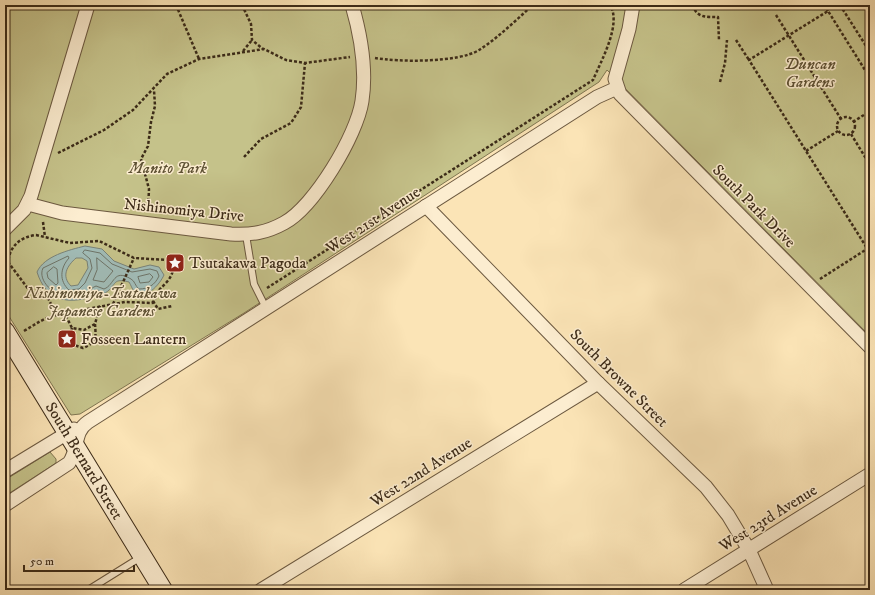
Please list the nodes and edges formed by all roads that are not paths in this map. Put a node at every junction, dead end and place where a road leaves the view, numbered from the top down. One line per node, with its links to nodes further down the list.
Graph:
1 (88, 5): 5 (street)
2 (352, 5): 8 (street, Nishinomiya Drive)
3 (633, 5): 4 (street)
4 (617, 88): 6 (street, West 21st Avenue); 11 (street, South Park Drive)
5 (28, 204): 7 (street); 8 (street, Nishinomiya Drive)
6 (426, 206): 9 (street, West 21st Avenue); 12 (street, South Browne Street)
7 (5, 229)
8 (246, 235): 9 (lane)
9 (266, 308): 13 (street, West 21st Avenue)
10 (13, 332): 13 (street, South Bernard Street)
11 (870, 347)
12 (598, 383): 17 (street, South Browne Street); 21 (street, West 22nd Avenue)
13 (72, 440): 14 (street, West 21st Avenue); 16 (street); 18 (street, South Bernard Street)
14 (5, 471)
15 (870, 474): 17 (street, West 23rd Avenue)
16 (5, 505)
17 (748, 550): 22 (street, West 23rd Avenue); 23 (street, South Browne Street)
18 (143, 556): 19 (lane); 20 (street, South Bernard Street)
19 (88, 590)
20 (163, 590)
21 (261, 590)
22 (684, 590)
23 (767, 590)

